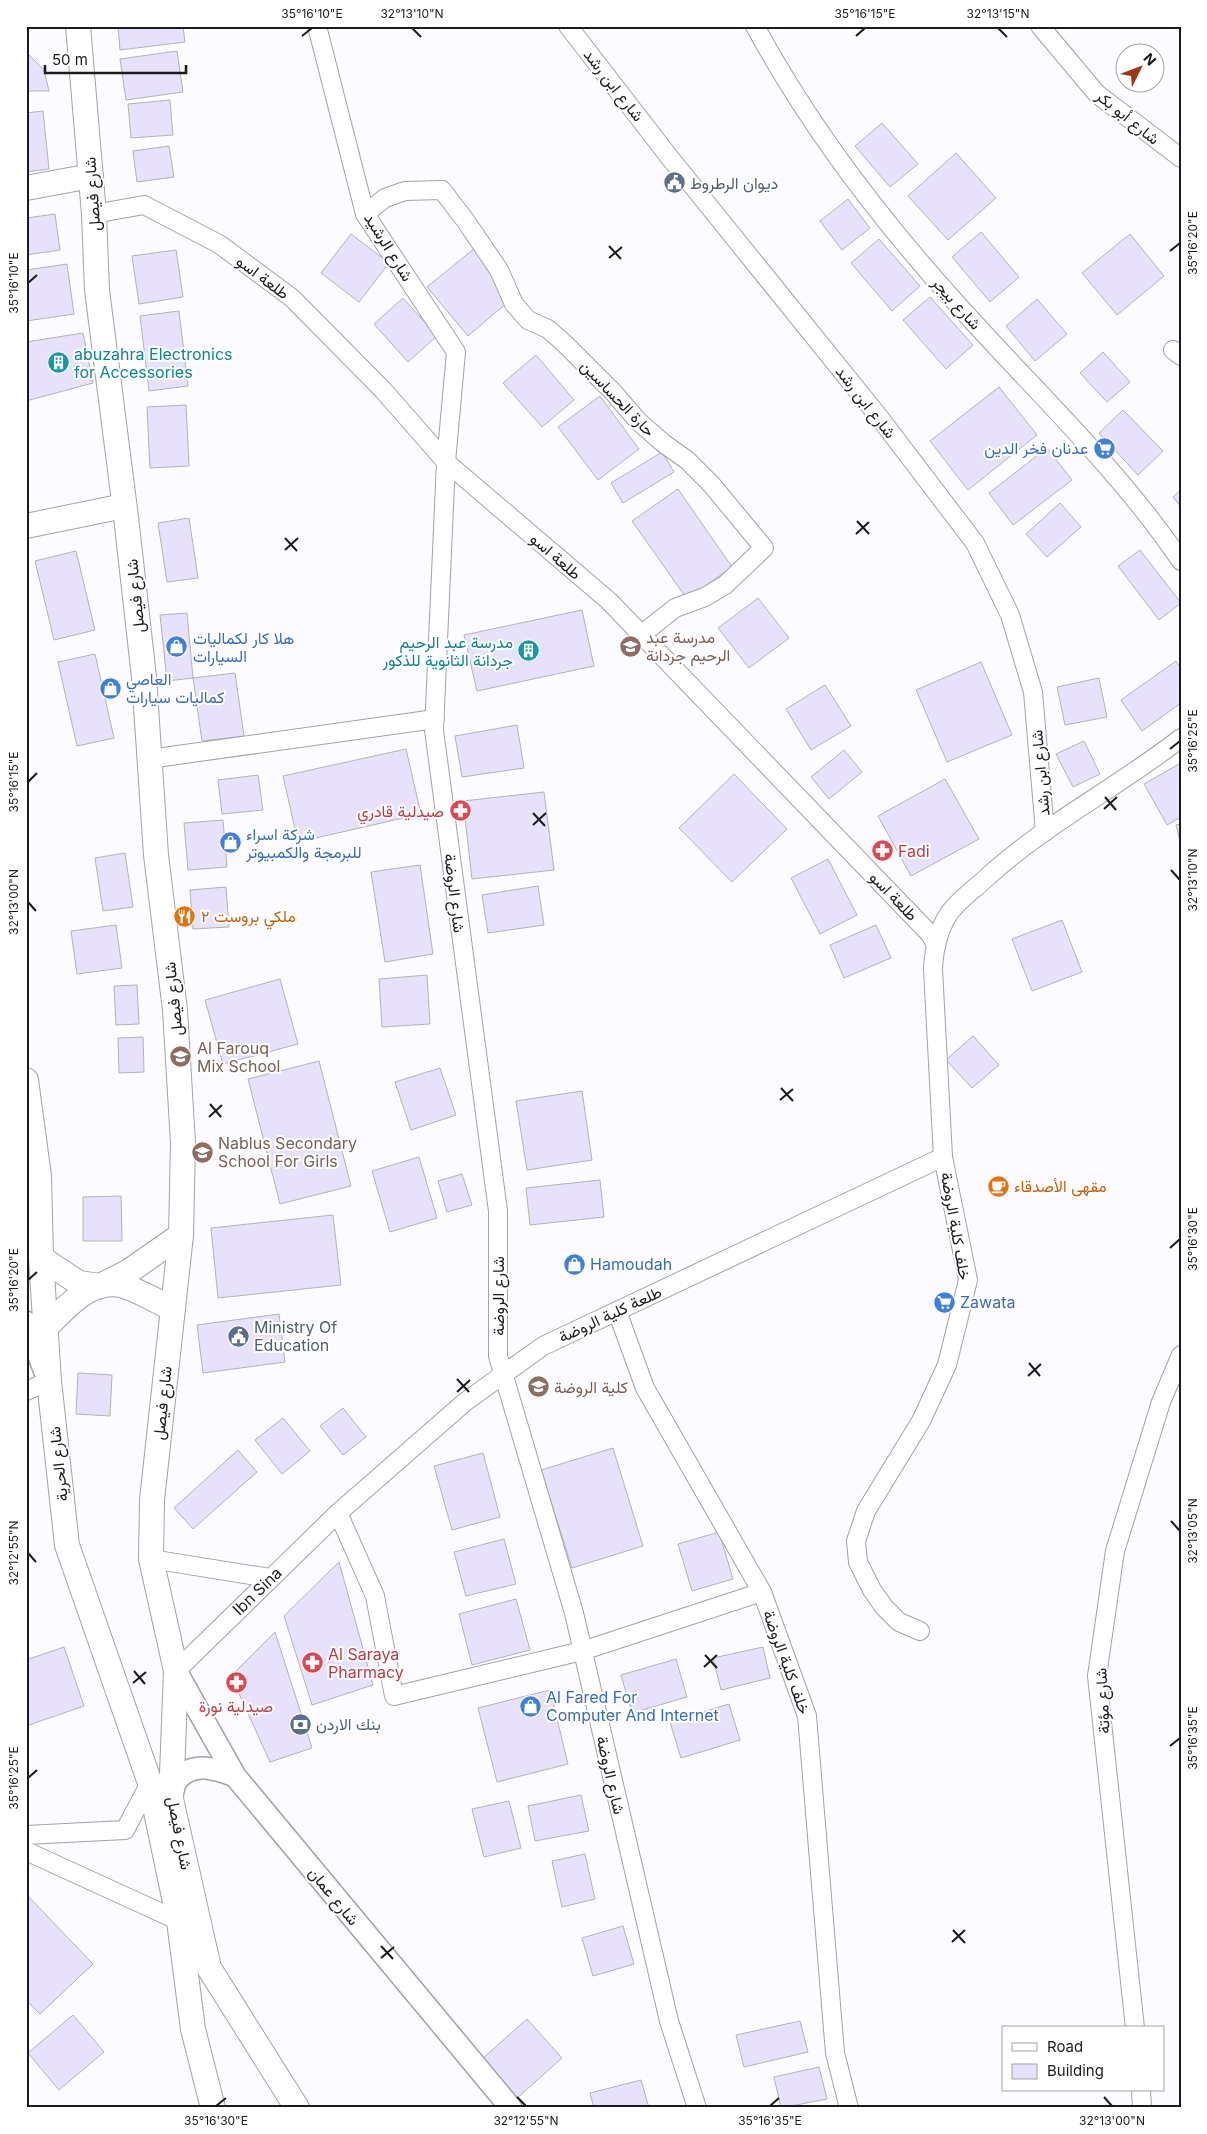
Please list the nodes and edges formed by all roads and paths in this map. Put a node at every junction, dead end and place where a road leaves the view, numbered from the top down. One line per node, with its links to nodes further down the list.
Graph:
1 (78, 26): 7 (main road, شارع فيصل)
2 (316, 26): 10 (street, شارع الرشيد)
3 (568, 26): 19 (street, شارع ابن رشد)
4 (755, 26): 14 (street, شارع بيجر)
5 (1040, 26): 6 (street, شارع أبو بكر)
6 (1181, 158)
7 (91, 176): 8 (main road); 9 (main road, شارع فيصل)
8 (26, 188)
9 (94, 214): 11 (street, طلعة اسو); 12 (main road, شارع فيصل)
10 (365, 214): 11 (street, شارع الرشيد); 15 (street, حارة الحساسين)
11 (446, 462): 15 (street, طلعة اسو); 16 (street, شارع الروضة)
12 (124, 506): 13 (main road); 18 (main road, شارع فيصل)
13 (26, 526)
14 (1181, 561)
15 (641, 635): 20 (street, طلعة اسو)
16 (435, 719): 18 (street); 30 (street, شارع الروضة)
17 (1181, 738): 19 (street, خلف كلية الروضة)
18 (149, 759): 23 (main road, شارع فيصل)
19 (1045, 832): 20 (street, خلف كلية الروضة)
20 (936, 945): 22 (street, خلف كلية الروضة)
21 (26, 1080): 24 (main road, شارع الحرية)
22 (943, 1157): 27 (street, طلعة كلية الروضة); 37 (street, خلف كلية الروضة)
23 (181, 1235): 25 (main road); 26 (main road, شارع فيصل)
24 (41, 1258): 25 (main road); 28 (main road, شارع الحرية)
25 (100, 1286): 26 (main road); 28 (main road)
26 (173, 1309): 34 (main road, شارع فيصل)
27 (617, 1311): 30 (street, طلعة كلية الروضة); 36 (street, خلف كلية الروضة)
28 (36, 1325): 31 (main road, شارع الحرية)
29 (1181, 1354): 46 (street, شارع مؤتة)
30 (504, 1374): 33 (street, طلعة كلية الروضة); 38 (street, شارع الروضة)
31 (49, 1381): 32 (street); 41 (main road, شارع الحرية)
32 (26, 1391)
33 (338, 1512): 35 (street, Ibn Sina); 38 (street)
34 (152, 1559): 35 (street); 39 (main road, شارع فيصل)
35 (270, 1578): 39 (street, Ibn Sina)
36 (762, 1592): 38 (street); 52 (street, خلف كلية الروضة)
37 (920, 1631)
38 (582, 1651): 51 (street, شارع الروضة)
39 (176, 1671): 40 (street, شارع عمان); 42 (main road, شارع فيصل)
40 (235, 1776): 42 (street); 50 (street, شارع عمان)
41 (150, 1783): 43 (street); 45 (main road, شارع الحرية)
42 (171, 1799): 49 (main road, شارع فيصل)
43 (26, 1835)
44 (26, 1851): 45 (street)
45 (179, 1922): 48 (main road, شارع الحرية)
46 (1135, 2026)
47 (1140, 2092): 53 (street)
48 (213, 2108)
49 (297, 2108)
50 (511, 2108)
51 (697, 2108)
52 (849, 2108)
53 (1142, 2108)

